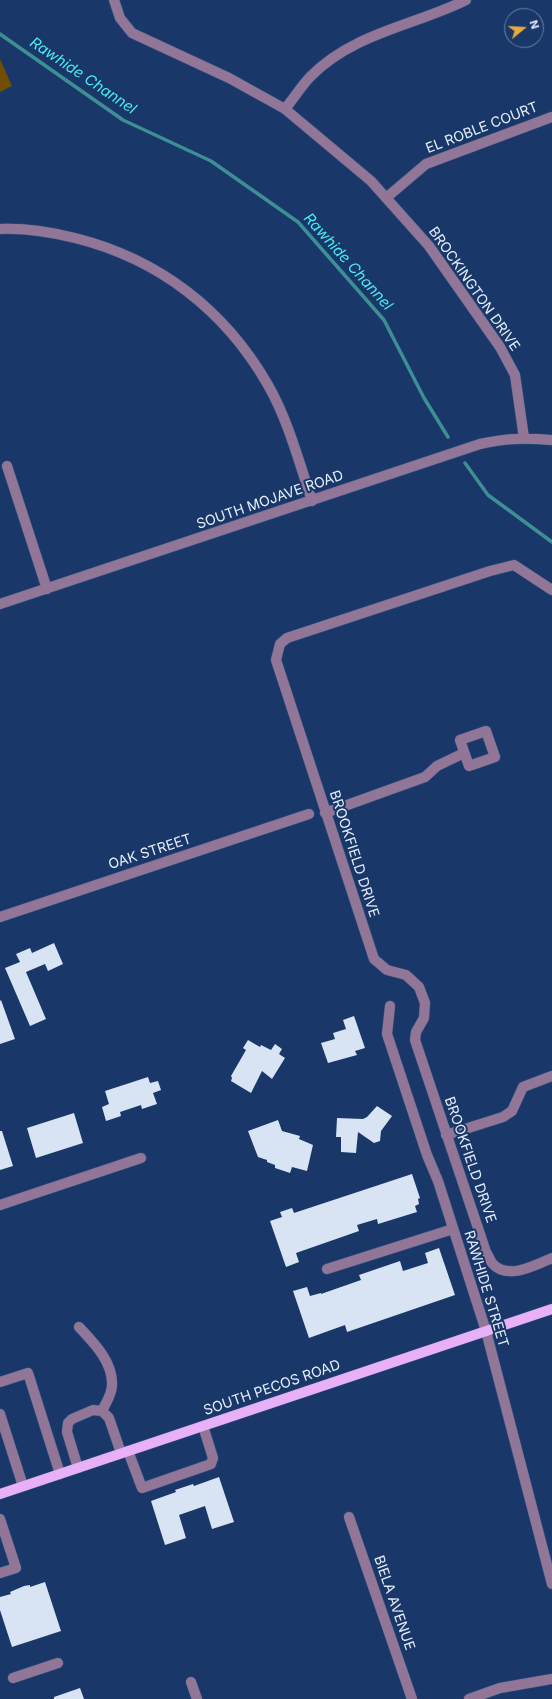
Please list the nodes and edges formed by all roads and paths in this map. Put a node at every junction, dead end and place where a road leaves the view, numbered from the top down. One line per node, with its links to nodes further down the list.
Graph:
1 (114, 0): 3 (street, BROCKINGTON DRIVE)
2 (466, 0): 3 (street)
3 (285, 110): 5 (street, BROCKINGTON DRIVE)
4 (552, 117): 5 (street, EL ROBLE COURT)
5 (386, 198): 7 (street, BROCKINGTON DRIVE)
6 (0, 229): 10 (street)
7 (524, 438): 8 (street, SOUTH MOJAVE ROAD); 10 (street, SOUTH MOJAVE ROAD)
8 (552, 440)
9 (7, 466): 11 (street)
10 (312, 501): 11 (street, SOUTH MOJAVE ROAD)
11 (47, 588): 13 (street, SOUTH MOJAVE ROAD)
12 (552, 590): 16 (street, BROOKFIELD DRIVE)
13 (0, 604)
14 (464, 753): 16 (street)
15 (309, 814): 17 (street, OAK STREET)
16 (326, 814): 20 (street, BROOKFIELD DRIVE)
17 (0, 917)
18 (390, 1006): 23 (street, RAWHIDE STREET)
19 (552, 1076): 20 (street)
20 (446, 1135): 24 (street, BROOKFIELD DRIVE)
21 (141, 1158): 22 (street)
22 (0, 1205)
23 (453, 1229): 25 (street); 28 (street, RAWHIDE STREET)
24 (552, 1258)
25 (327, 1268)
26 (552, 1309): 28 (main road, SOUTH PECOS ROAD)
27 (79, 1327): 30 (street)
28 (486, 1331): 32 (main road, SOUTH PECOS ROAD); 41 (street, RAWHIDE STREET)
29 (0, 1382): 35 (street)
30 (102, 1411): 33 (street); 34 (street)
31 (0, 1414): 36 (street)
32 (203, 1426): 33 (main road, SOUTH PECOS ROAD); 33 (street)
33 (125, 1452): 34 (main road, SOUTH PECOS ROAD)
34 (78, 1468): 35 (main road, SOUTH PECOS ROAD)
35 (60, 1474): 36 (main road, SOUTH PECOS ROAD)
36 (23, 1486): 37 (main road, SOUTH PECOS ROAD)
37 (0, 1494)
38 (349, 1517): 47 (street, BIELA AVENUE)
39 (0, 1519): 40 (street)
40 (0, 1573)
41 (552, 1584)
42 (58, 1663): 43 (street)
43 (13, 1678)
44 (552, 1679): 48 (street)
45 (191, 1682): 46 (street)
46 (197, 1699)
47 (412, 1699)
48 (468, 1699)

